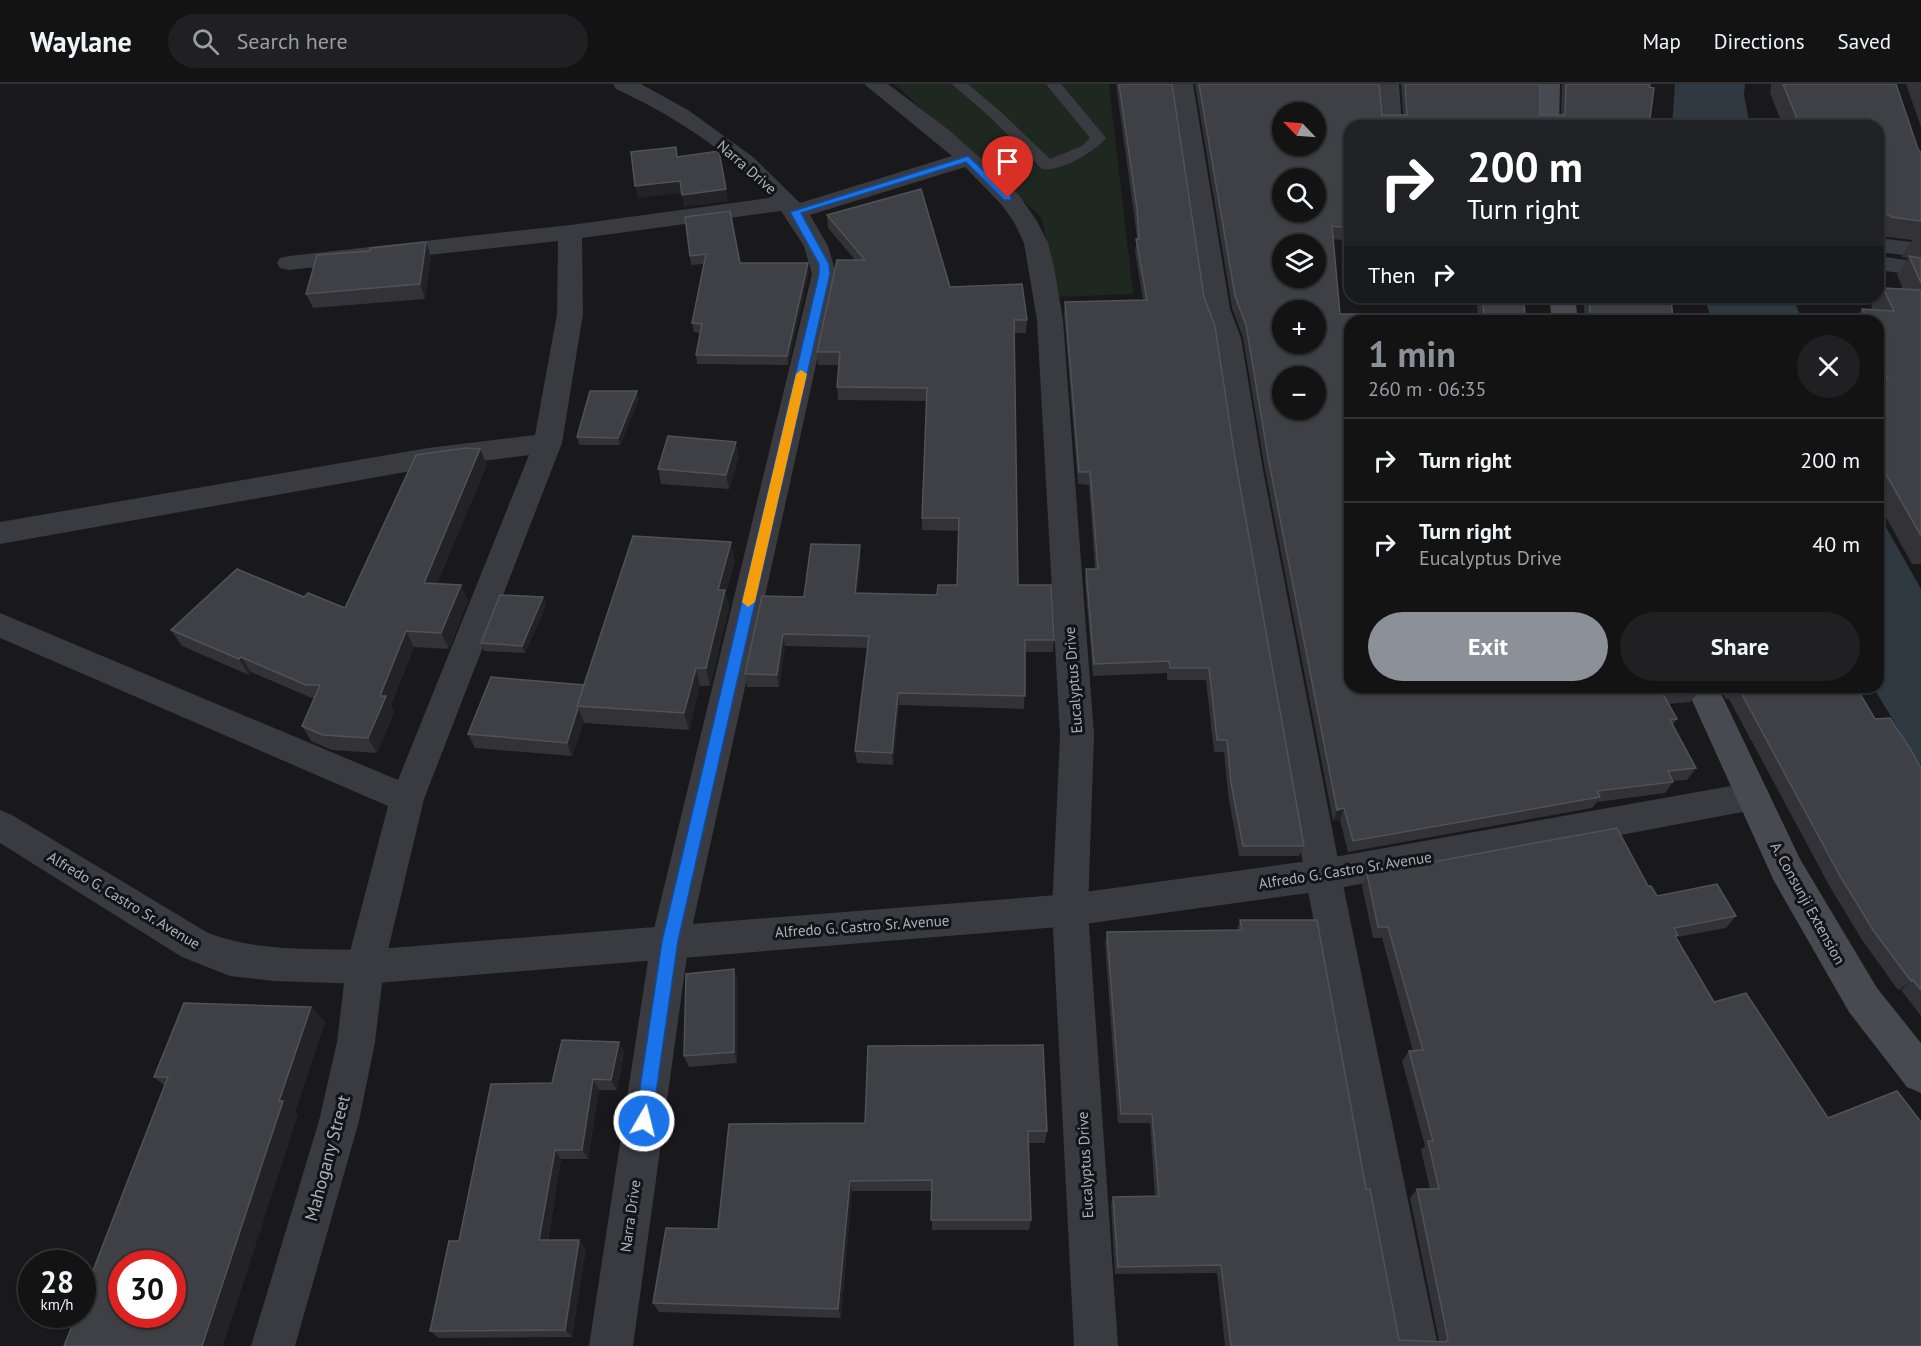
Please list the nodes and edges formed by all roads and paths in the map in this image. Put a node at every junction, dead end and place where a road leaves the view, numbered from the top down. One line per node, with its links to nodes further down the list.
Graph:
1 (624, 84): 11 (street, Narra Drive)
2 (875, 84): 10 (street, Eucalyptus Drive)
3 (959, 84): 4 (lane)
4 (1053, 84)
5 (1182, 84): 25 (street)
6 (1388, 84): 8 (street)
7 (1550, 84): 9 (main road)
8 (1391, 120)
9 (1548, 120)
10 (968, 159): 11 (street); 26 (street, Eucalyptus Drive)
11 (791, 208): 12 (street); 27 (street, Narra Drive)
12 (570, 232): 15 (street); 18 (street, Mahogany Street)
13 (1884, 247): 14 (street)
14 (1921, 250)
15 (289, 263)
16 (1884, 264): 17 (street)
17 (1921, 269)
18 (548, 443): 19 (street); 23 (street, Mahogany Street)
19 (0, 533)
20 (0, 625): 23 (street)
21 (1705, 693): 22 (main road, A. Consunji Extension)
22 (1753, 796): 25 (street, Alfredo G. Castro Sr. Avenue); 29 (main road, A. Consunji Extension)
23 (407, 799): 28 (street, Mahogany Street)
24 (0, 825): 28 (street, Alfredo G. Castro Sr. Avenue)
25 (1323, 875): 26 (street, Alfredo G. Castro Sr. Avenue); 33 (street)
26 (1070, 910): 27 (street, Alfredo G. Castro Sr. Avenue); 32 (street, Eucalyptus Drive)
27 (670, 941): 28 (street, Alfredo G. Castro Sr. Avenue); 31 (street, Narra Drive)
28 (365, 967): 30 (street, Mahogany Street)
29 (1921, 1074)
30 (273, 1346)
31 (610, 1346)
32 (1096, 1346)
33 (1416, 1346)

